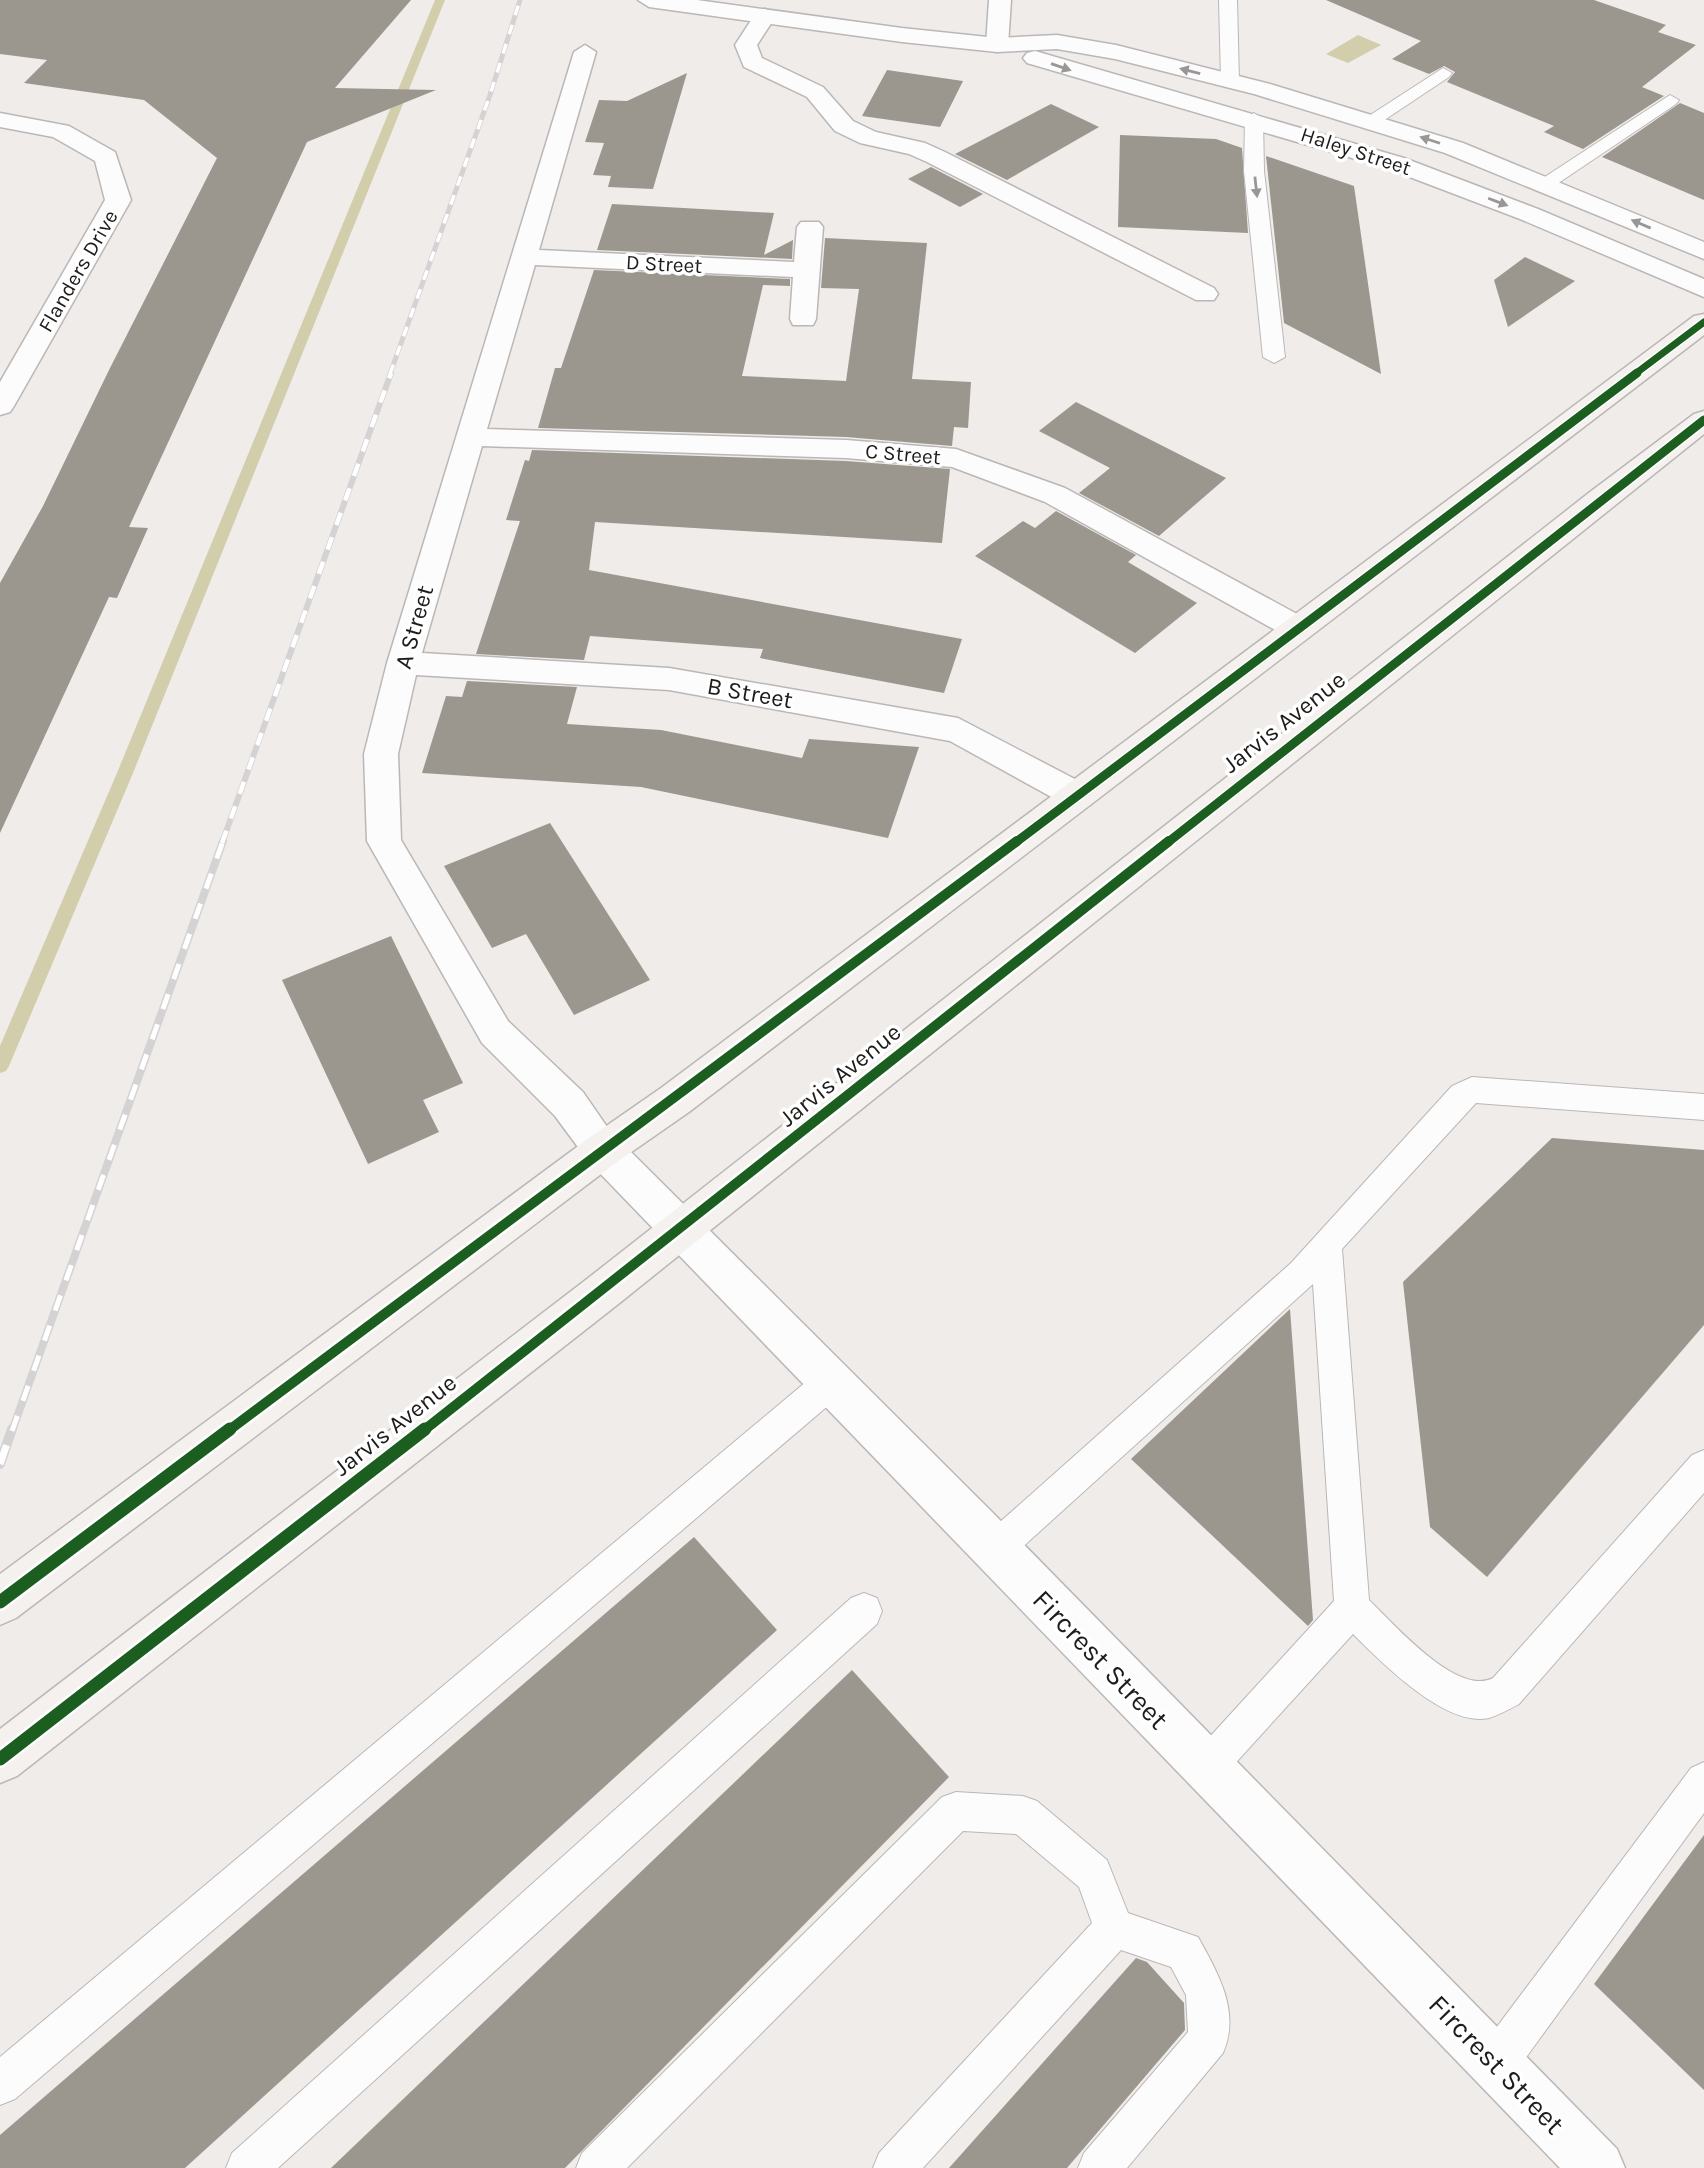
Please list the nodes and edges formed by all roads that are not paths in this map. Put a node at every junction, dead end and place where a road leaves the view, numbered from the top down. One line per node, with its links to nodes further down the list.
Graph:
1 (649, 0): 4 (street, Haley Street)
2 (1000, 0): 5 (street)
3 (1228, 0): 8 (lane)
4 (765, 16): 5 (street, Haley Street); 19 (street)
5 (997, 45): 8 (street, Haley Street, one-way to 5); 10 (street, Haley Street, one-way to 10)
6 (585, 52): 16 (street, A Street)
7 (1443, 73): 12 (lane)
8 (1230, 81): 12 (street, Haley Street)
9 (1670, 100): 13 (lane)
10 (1254, 119): 18 (street, Haley Street, one-way to 18); 22 (lane, one-way to 22)
11 (0, 120): 23 (street, Flanders Drive)
12 (1370, 121): 13 (street, Haley Street, one-way to 12)
13 (1544, 184): 15 (street, Haley Street, one-way to 13)
14 (810, 226): 17 (street)
15 (1704, 251)
16 (522, 257): 17 (street, D Street); 25 (street, A Street)
17 (806, 270): 20 (street)
18 (1704, 289)
19 (1205, 294)
20 (803, 319)
21 (1704, 322): 26 (main road)
22 (1274, 357)
23 (0, 406)
24 (1704, 421): 31 (main road, Jarvis Avenue)
25 (469, 437): 26 (street, C Street); 27 (street, A Street)
26 (1297, 628): 28 (main road)
27 (403, 663): 28 (street, B Street); 30 (street, A Street)
28 (1078, 796): 30 (main road)
29 (1704, 1107): 32 (lane)
30 (603, 1150): 31 (street, Fircrest Street); 36 (main road)
31 (681, 1228): 33 (street, Fircrest Street); 39 (main road, Jarvis Avenue)
32 (1326, 1245): 35 (lane); 37 (lane)
33 (831, 1382): 35 (street, Fircrest Street); 44 (lane)
34 (1704, 1467): 37 (lane)
35 (994, 1550): 40 (street, Fircrest Street)
36 (0, 1602)
37 (1352, 1608): 40 (lane)
38 (864, 1611): 45 (lane)
39 (0, 1759)
40 (1207, 1767): 43 (street, Fircrest Street)
41 (1704, 1781): 43 (lane)
42 (1114, 1928): 46 (lane); 47 (lane); 48 (lane)
43 (1496, 2063): 49 (street, Fircrest Street)
44 (0, 2084)
45 (247, 2168)
46 (597, 2168)
47 (894, 2168)
48 (1099, 2168)
49 (1598, 2168)

